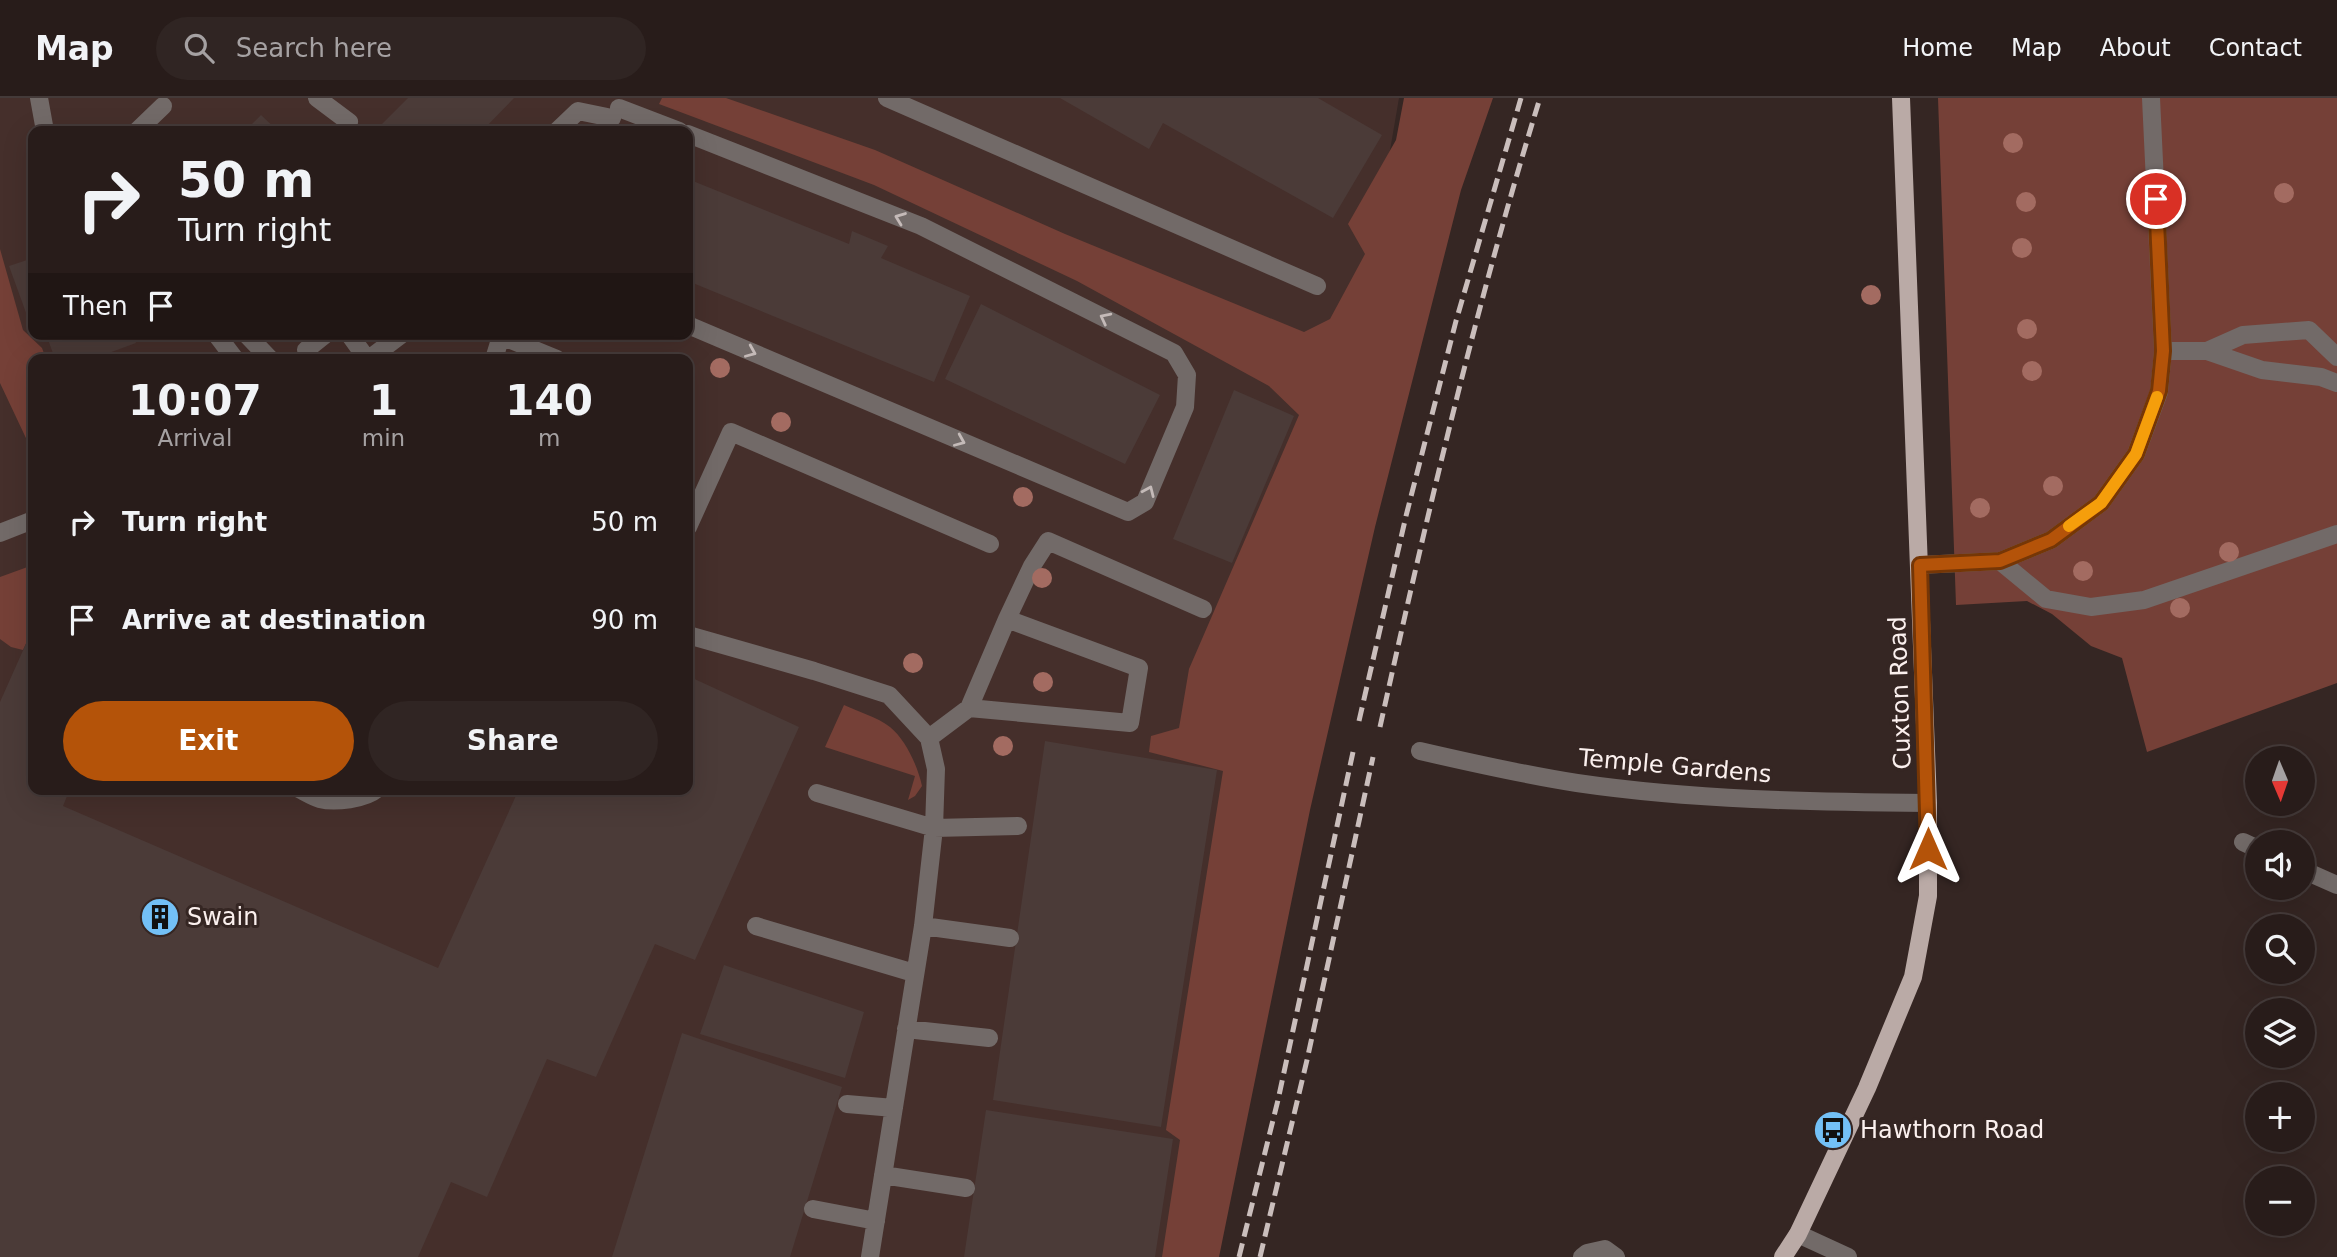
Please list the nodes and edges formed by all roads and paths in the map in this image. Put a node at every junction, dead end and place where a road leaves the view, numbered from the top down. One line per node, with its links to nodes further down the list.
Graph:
1 (39, 98): 8 (street)
2 (317, 98): 10 (street)
3 (887, 98): 14 (street)
4 (1901, 98): 38 (main road, Cuxton Road)
5 (2151, 98): 23 (street)
6 (163, 107): 9 (street)
7 (615, 114): 11 (street); 12 (street)
8 (45, 126)
9 (142, 126)
10 (348, 126)
11 (562, 126)
12 (661, 126)
13 (693, 137): 15 (street, one-way to 13)
14 (1317, 286)
15 (693, 327)
16 (221, 340): 25 (street)
17 (252, 340): 26 (street)
18 (318, 340): 22 (street)
19 (354, 340): 27 (street)
20 (394, 340): 28 (street)
21 (511, 340): 29 (street)
22 (306, 350)
23 (2163, 351): 24 (street); 37 (street)
24 (2207, 351): 30 (street); 31 (street)
25 (231, 354)
26 (265, 354)
27 (364, 354)
28 (375, 354)
29 (545, 354)
30 (2337, 357)
31 (2337, 383)
32 (693, 516): 36 (street)
33 (28, 522): 34 (street)
34 (0, 533)
35 (2337, 534): 37 (street)
36 (990, 544)
37 (2000, 561): 38 (street)
38 (1920, 565): 48 (main road, Cuxton Road)
39 (1203, 609): 40 (street)
40 (1007, 618): 42 (street); 42 (street)
41 (693, 636): 43 (street)
42 (969, 708): 43 (street)
43 (929, 738): 50 (street)
44 (1420, 751): 48 (street, Temple Gardens)
45 (817, 793): 50 (street)
46 (312, 795): 47 (street)
47 (364, 795)
48 (1928, 803): 65 (main road, Cuxton Road)
49 (1018, 825): 50 (street)
50 (934, 828): 54 (street)
51 (2315, 875): 52 (street)
52 (2337, 885)
53 (756, 926): 56 (street)
54 (923, 926): 55 (street); 56 (street)
55 (1010, 938)
56 (914, 973): 57 (street)
57 (906, 1029): 58 (street); 60 (street)
58 (989, 1038)
59 (847, 1104): 60 (street)
60 (894, 1108): 61 (street)
61 (883, 1175): 62 (street); 64 (street)
62 (966, 1188)
63 (813, 1209): 64 (street)
64 (876, 1221): 66 (street)
65 (1798, 1234): 69 (main road, Cuxton Road); 70 (street)
66 (870, 1257)
67 (1582, 1257): 68 (street)
68 (1616, 1257)
69 (1783, 1257)
70 (1848, 1257)

